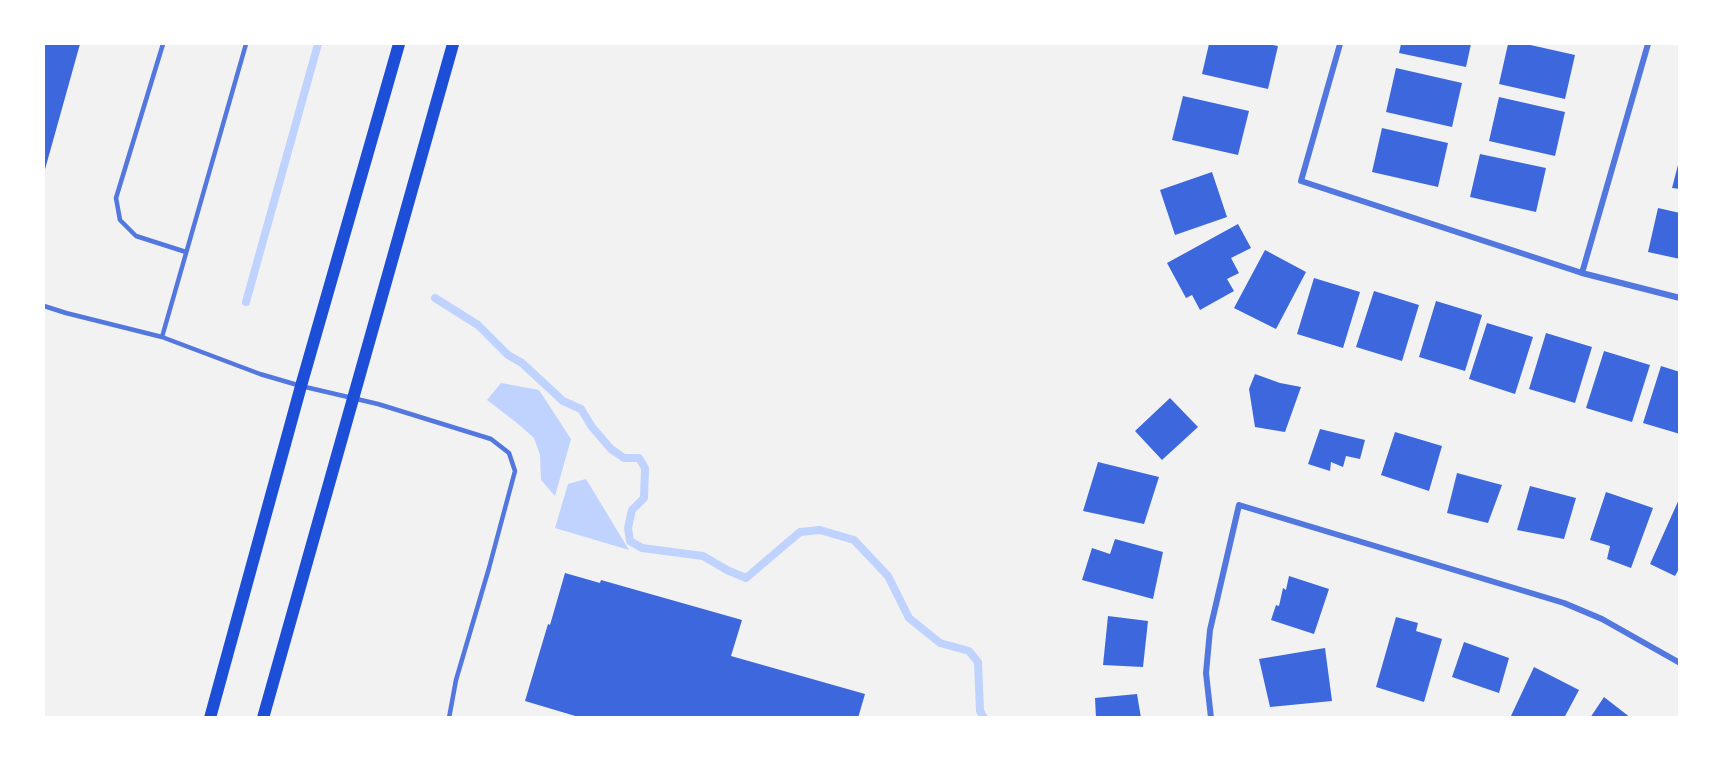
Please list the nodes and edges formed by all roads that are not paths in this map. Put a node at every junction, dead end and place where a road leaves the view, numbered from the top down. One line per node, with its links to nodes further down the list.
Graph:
1 (163, 44): 7 (lane)
2 (246, 44): 7 (lane)
3 (399, 44): 12 (main road)
4 (453, 44): 13 (main road)
5 (1340, 44): 8 (street)
6 (1648, 44): 8 (street)
7 (186, 252): 11 (lane)
8 (1582, 273): 9 (street)
9 (1680, 298)
10 (44, 306): 11 (lane)
11 (162, 337): 12 (lane)
12 (301, 386): 13 (lane); 15 (main road)
13 (354, 399): 16 (main road); 17 (lane)
14 (1680, 663): 18 (street)
15 (210, 717)
16 (263, 717)
17 (449, 717)
18 (1211, 717)

